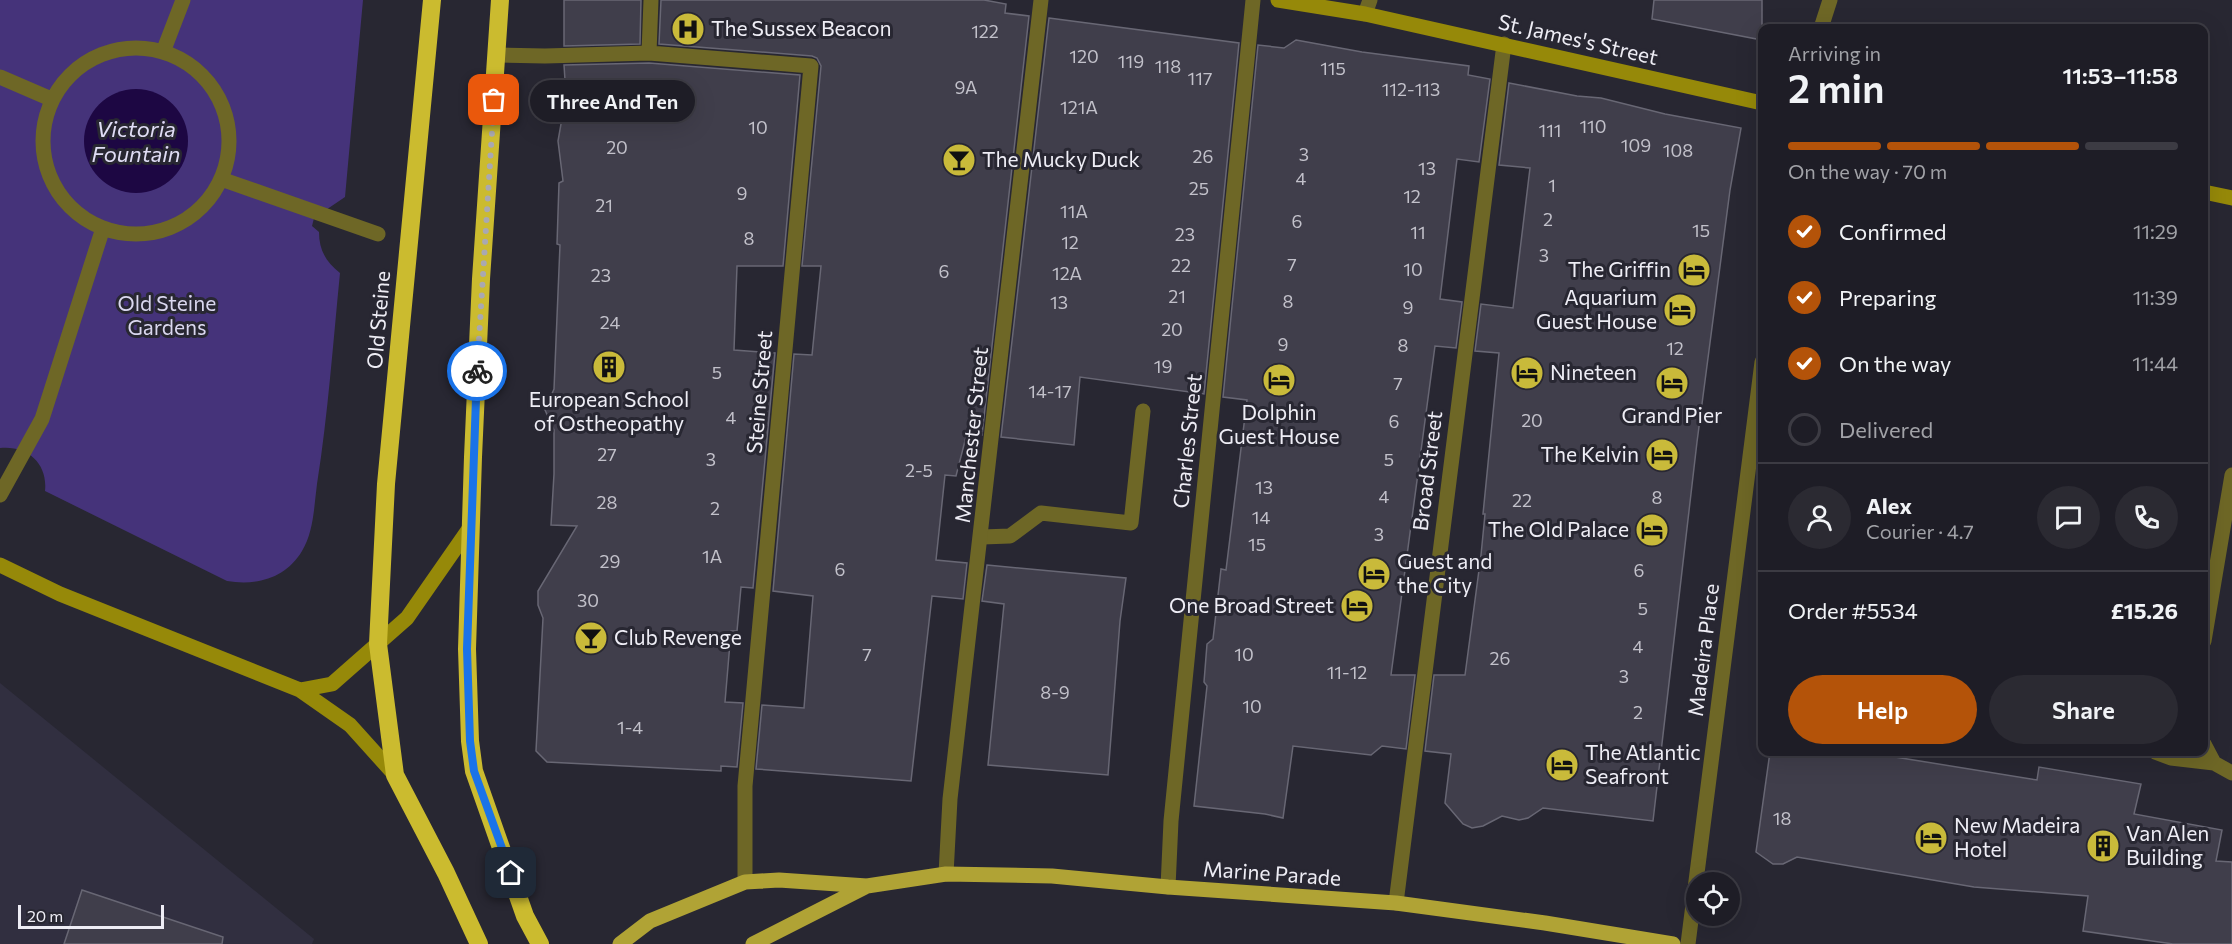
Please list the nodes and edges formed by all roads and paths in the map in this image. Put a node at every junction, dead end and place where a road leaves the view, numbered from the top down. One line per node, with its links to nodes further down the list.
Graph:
1 (183, 0): 12 (street)
2 (432, 0): 31 (highway, Old Steine)
3 (500, 0): 14 (highway)
4 (651, 0): 13 (street)
5 (1041, 0): 28 (street, Manchester Street)
6 (1253, 0): 41 (street, Charles Street)
7 (1278, 0): 9 (main road, St. James's Street)
8 (1830, 0): 10 (street)
9 (1368, 7): 11 (main road, St. James's Street)
10 (1822, 24)
11 (1504, 44): 17 (main road, St. James's Street); 42 (street, Broad Street)
12 (163, 52): 16 (street); 18 (street)
13 (649, 52): 14 (street, Steine Street); 39 (street, Steine Street)
14 (497, 55): 27 (highway)
15 (0, 77): 16 (street)
16 (51, 99): 21 (street)
17 (1758, 102)
18 (221, 179): 21 (street); 22 (street)
19 (2208, 193): 20 (main road)
20 (2232, 198)
21 (103, 228): 26 (street)
22 (378, 234)
23 (1758, 393): 48 (street, Madeira Place)
24 (1143, 411): 28 (street)
25 (2232, 475): 30 (street)
26 (0, 495)
27 (471, 526): 31 (main road); 44 (highway)
28 (982, 537): 38 (street, Manchester Street)
29 (0, 565): 32 (main road, Old Steine)
30 (2208, 617)
31 (378, 644): 32 (main road); 37 (highway, Old Steine)
32 (300, 690): 37 (main road, Old Steine)
33 (2208, 752): 35 (street)
34 (2166, 756): 35 (street)
35 (2214, 763): 36 (street)
36 (2232, 773)
37 (396, 776): 43 (highway, Old Steine)
38 (946, 874): 40 (main road, Marine Parade); 41 (main road, Marine Parade)
39 (745, 882): 40 (main road, Marine Parade); 45 (main road, Marine Parade)
40 (867, 886): 46 (main road, Marine Parade)
41 (1168, 887): 42 (main road, Marine Parade)
42 (1396, 903): 47 (main road, Marine Parade)
43 (479, 944)
44 (540, 944)
45 (620, 944)
46 (753, 944)
47 (1673, 944)
48 (1688, 944)

